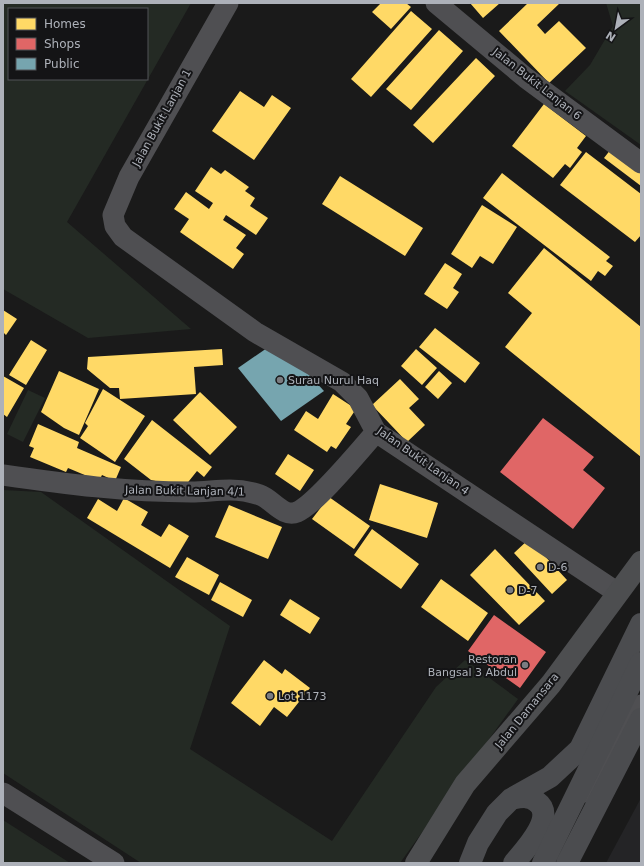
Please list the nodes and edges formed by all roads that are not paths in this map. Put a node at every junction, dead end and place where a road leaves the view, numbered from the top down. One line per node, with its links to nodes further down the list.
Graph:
1 (228, 3): 4 (street, Jalan Bukit Lanjan 1)
2 (436, 3): 3 (street, Jalan Bukit Lanjan 6)
3 (641, 163)
4 (123, 237): 5 (street, Jalan Bukit Lanjan 4)
5 (376, 432): 6 (street, Jalan Bukit Lanjan 4/1); 8 (street, Jalan Bukit Lanjan 4)
6 (3, 475)
7 (641, 562): 8 (street, Jalan Damansara)
8 (618, 593): 16 (street, Jalan Damansara)
9 (641, 624): 14 (highway)
10 (641, 663): 19 (highway, bridge)
11 (641, 705): 18 (street)
12 (641, 719): 20 (highway)
13 (3, 793): 15 (street)
14 (511, 799): 17 (highway); 18 (highway)
15 (114, 863)
16 (416, 863)
17 (470, 863)
18 (515, 863)
19 (543, 863)
20 (567, 863)

